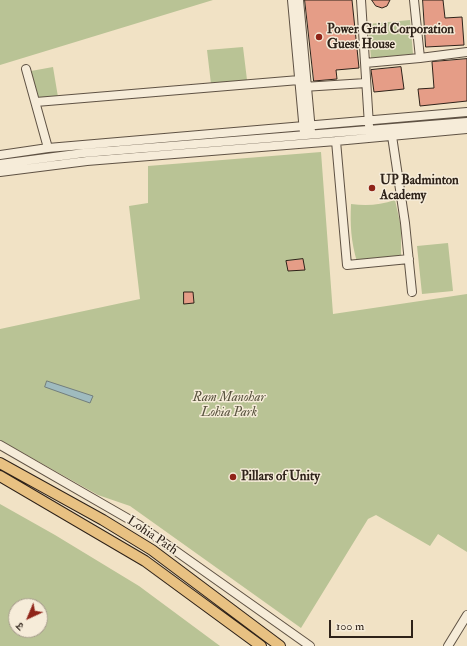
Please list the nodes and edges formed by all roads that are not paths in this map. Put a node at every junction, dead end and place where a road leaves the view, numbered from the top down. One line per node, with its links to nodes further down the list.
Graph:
1 (292, 0): 10 (street)
2 (299, 0): 10 (street)
3 (361, 0): 7 (street)
4 (414, 0): 6 (street)
5 (467, 52): 6 (street)
6 (420, 58): 7 (street)
7 (365, 63): 9 (street)
8 (26, 69): 11 (street)
9 (366, 83): 10 (street); 13 (street)
10 (302, 85): 11 (street); 15 (street)
11 (36, 102): 21 (street)
12 (467, 112): 13 (street)
13 (369, 121): 15 (street); 17 (street)
14 (467, 122): 17 (street)
15 (307, 126): 19 (street); 21 (street)
16 (467, 129): 18 (street)
17 (370, 130): 19 (street)
18 (392, 136): 20 (street); 25 (street)
19 (308, 138): 20 (street); 23 (street); 24 (street)
20 (336, 141): 25 (street)
21 (48, 148): 22 (street)
22 (0, 155)
23 (0, 164)
24 (0, 172)
25 (409, 259): 26 (street)
26 (412, 292)
27 (0, 445): 33 (street)
28 (0, 463): 32 (main road, Lohia Path)
29 (0, 476): 31 (main road, Lohia Path)
30 (467, 614): 34 (street)
31 (261, 646)
32 (280, 646)
33 (310, 646)
34 (448, 646)

